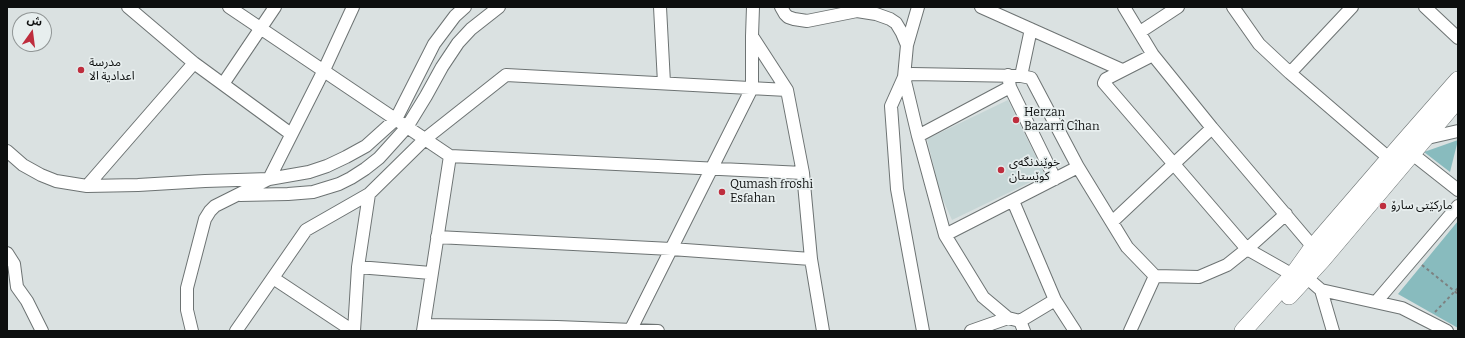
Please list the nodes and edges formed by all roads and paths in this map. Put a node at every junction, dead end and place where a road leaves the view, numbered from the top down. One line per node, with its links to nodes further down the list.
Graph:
1 (128, 7): 24 (street)
2 (229, 7): 17 (street)
3 (275, 7): 17 (street)
4 (353, 7): 25 (street)
5 (465, 7): 37 (street)
6 (499, 7): 38 (street)
7 (660, 7): 32 (street)
8 (754, 7): 20 (street)
9 (781, 7): 22 (street)
10 (918, 7): 22 (street)
11 (981, 7): 18 (street)
12 (1124, 7): 19 (street)
13 (1178, 7): 19 (street)
14 (1232, 7): 27 (street)
15 (1352, 7): 27 (street)
16 (1425, 7): 21 (street)
17 (261, 28): 25 (street); 33 (street)
18 (1031, 29): 26 (street); 29 (street)
19 (1140, 32): 23 (street)
20 (752, 36): 34 (street); 35 (street)
21 (1458, 38)
22 (907, 45): 28 (street)
23 (1153, 55): 26 (street); 39 (street)
24 (194, 63): 33 (street); 55 (street)
25 (324, 70): 37 (street); 41 (street)
26 (1122, 70): 49 (street)
27 (1290, 73): 48 (street)
28 (904, 76): 31 (street); 42 (street); 93 (street)
29 (1021, 76): 31 (street); 50 (street)
30 (1458, 80): 45 (street)
31 (1009, 81): 42 (street); 53 (street)
32 (664, 83): 34 (street); 43 (street)
33 (223, 84): 41 (street)
34 (752, 88): 35 (street); 51 (street)
35 (787, 90): 52 (street)
36 (1458, 98): 44 (street)
37 (396, 119): 38 (street); 54 (street)
38 (407, 127): 43 (street); 58 (street)
39 (1212, 128): 49 (street); 61 (street)
40 (1458, 131): 44 (street)
41 (291, 134): 54 (street)
42 (918, 136): 63 (street)
43 (425, 138): 47 (street); 57 (street)
44 (1425, 139): 45 (street)
45 (1406, 149): 48 (street); 56 (street); 74 (street)
46 (7, 151): 55 (street)
47 (450, 156): 51 (street); 64 (street)
48 (1390, 159): 65 (street)
49 (1174, 164): 62 (street); 67 (street)
50 (1078, 167): 53 (street); 62 (street)
51 (712, 170): 52 (street); 66 (street)
52 (803, 174): 69 (street)
53 (1055, 179): 59 (street)
54 (269, 180): 55 (street); 58 (street)
55 (87, 186)
56 (1458, 190)
57 (369, 194): 70 (street); 75 (street)
58 (237, 195): 88 (street)
59 (1013, 201): 63 (street); 80 (street)
60 (1458, 206): 81 (street)
61 (1286, 214): 65 (street); 67 (street)
62 (1112, 222): 73 (street)
63 (945, 235): 83 (street)
64 (437, 237): 66 (street); 72 (street)
65 (1314, 247): 74 (street)
66 (672, 249): 69 (street); 86 (street)
67 (1247, 249): 73 (street); 74 (street)
68 (7, 253): 87 (street)
69 (811, 259): 92 (street)
70 (358, 267): 72 (street); 90 (street)
71 (1417, 270): 78 (path)
72 (431, 273): 84 (street)
73 (1154, 276): 96 (street)
74 (1299, 276): 77 (street); 97 (street); 98 (street)
75 (273, 278): 89 (street); 90 (street)
76 (1458, 288): 78 (path)
77 (1321, 290): 81 (street); 99 (street)
78 (1455, 292): 79 (path); 82 (path)
79 (1458, 294)
80 (1055, 300): 83 (street); 95 (street)
81 (1376, 302): 100 (street)
82 (1433, 314)
83 (1017, 323): 94 (street)
84 (423, 328): 85 (street)
85 (556, 329): 86 (street)
86 (630, 330): 91 (street)
87 (42, 331)
88 (192, 331)
89 (236, 331)
90 (354, 331)
91 (658, 331)
92 (823, 331)
93 (923, 331)
94 (971, 331)
95 (1075, 331)
96 (1130, 331)
97 (1243, 331)
98 (1258, 331)
99 (1333, 331)
100 (1447, 331)

